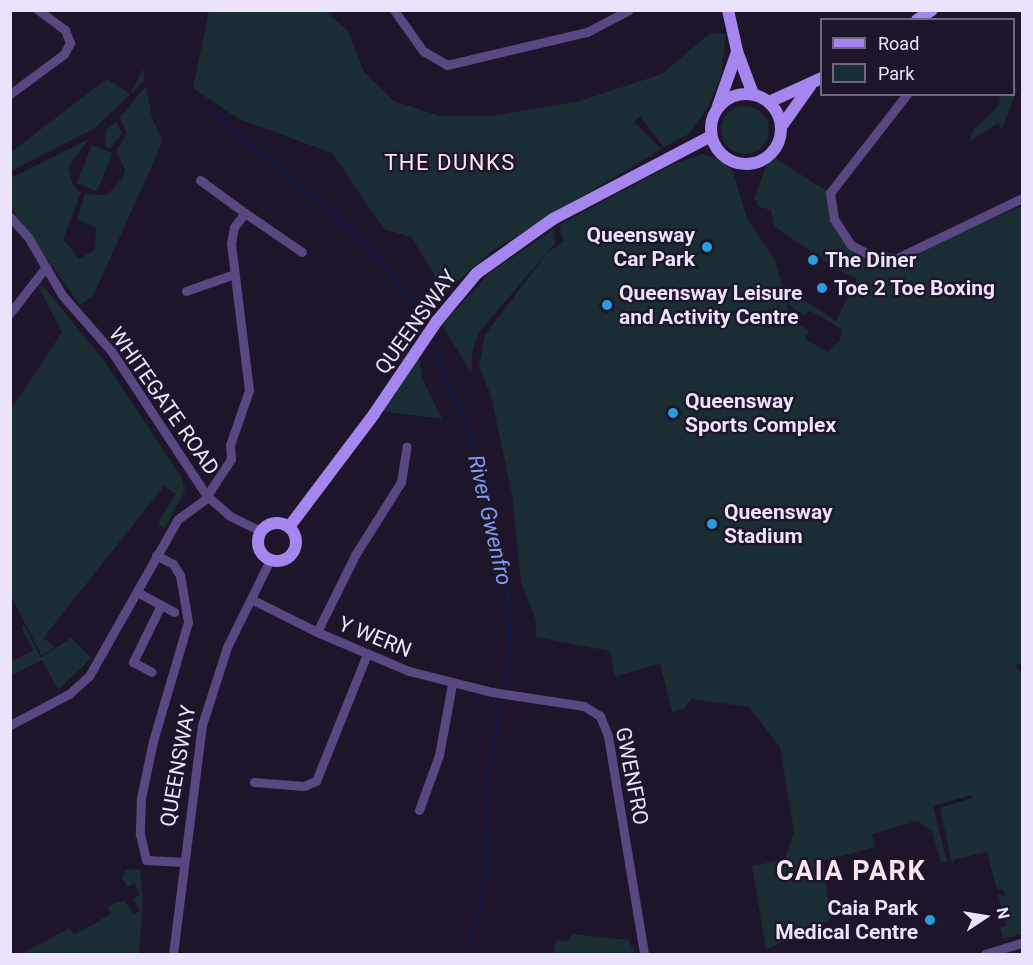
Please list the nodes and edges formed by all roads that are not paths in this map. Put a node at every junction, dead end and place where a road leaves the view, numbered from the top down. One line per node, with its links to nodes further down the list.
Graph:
1 (38, 10): 7 (street)
2 (394, 10): 3 (street)
3 (629, 10)
4 (728, 10): 5 (street)
5 (737, 51): 8 (street); 11 (street)
6 (816, 82): 10 (street); 12 (street)
7 (10, 94)
8 (753, 94): 10 (street); 11 (street)
9 (905, 96): 15 (street)
10 (769, 102): 12 (street)
11 (717, 108): 13 (street)
12 (781, 127): 13 (street)
13 (711, 136): 25 (street, QUEENSWAY)
14 (200, 180): 16 (street)
15 (1023, 198)
16 (245, 213): 18 (street); 20 (street)
17 (10, 217): 19 (street, WHITEGATE ROAD)
18 (302, 252)
19 (46, 267): 22 (street); 24 (street, WHITEGATE ROAD)
20 (234, 274): 21 (street); 24 (street)
21 (186, 291)
22 (10, 313)
23 (406, 446): 33 (street)
24 (207, 496): 26 (street, WHITEGATE ROAD); 27 (street)
25 (289, 527): 26 (street); 28 (street)
26 (261, 531): 28 (street)
27 (156, 555): 29 (street); 41 (street)
28 (270, 560): 30 (street, QUEENSWAY)
29 (137, 592): 31 (street); 38 (street)
30 (251, 599): 33 (street, Y WERN); 41 (street, QUEENSWAY)
31 (161, 605): 32 (street); 35 (street)
32 (174, 612)
33 (317, 632): 34 (street, Y WERN)
34 (368, 654): 36 (street, Y WERN); 39 (street)
35 (152, 672)
36 (452, 684): 37 (street, Y WERN); 40 (street)
37 (492, 692): 44 (street, GWENFRO)
38 (10, 725)
39 (254, 782)
40 (419, 810)
41 (183, 862): 43 (street, QUEENSWAY)
42 (1023, 943): 45 (street)
43 (173, 954)
44 (644, 954)
45 (985, 954)

